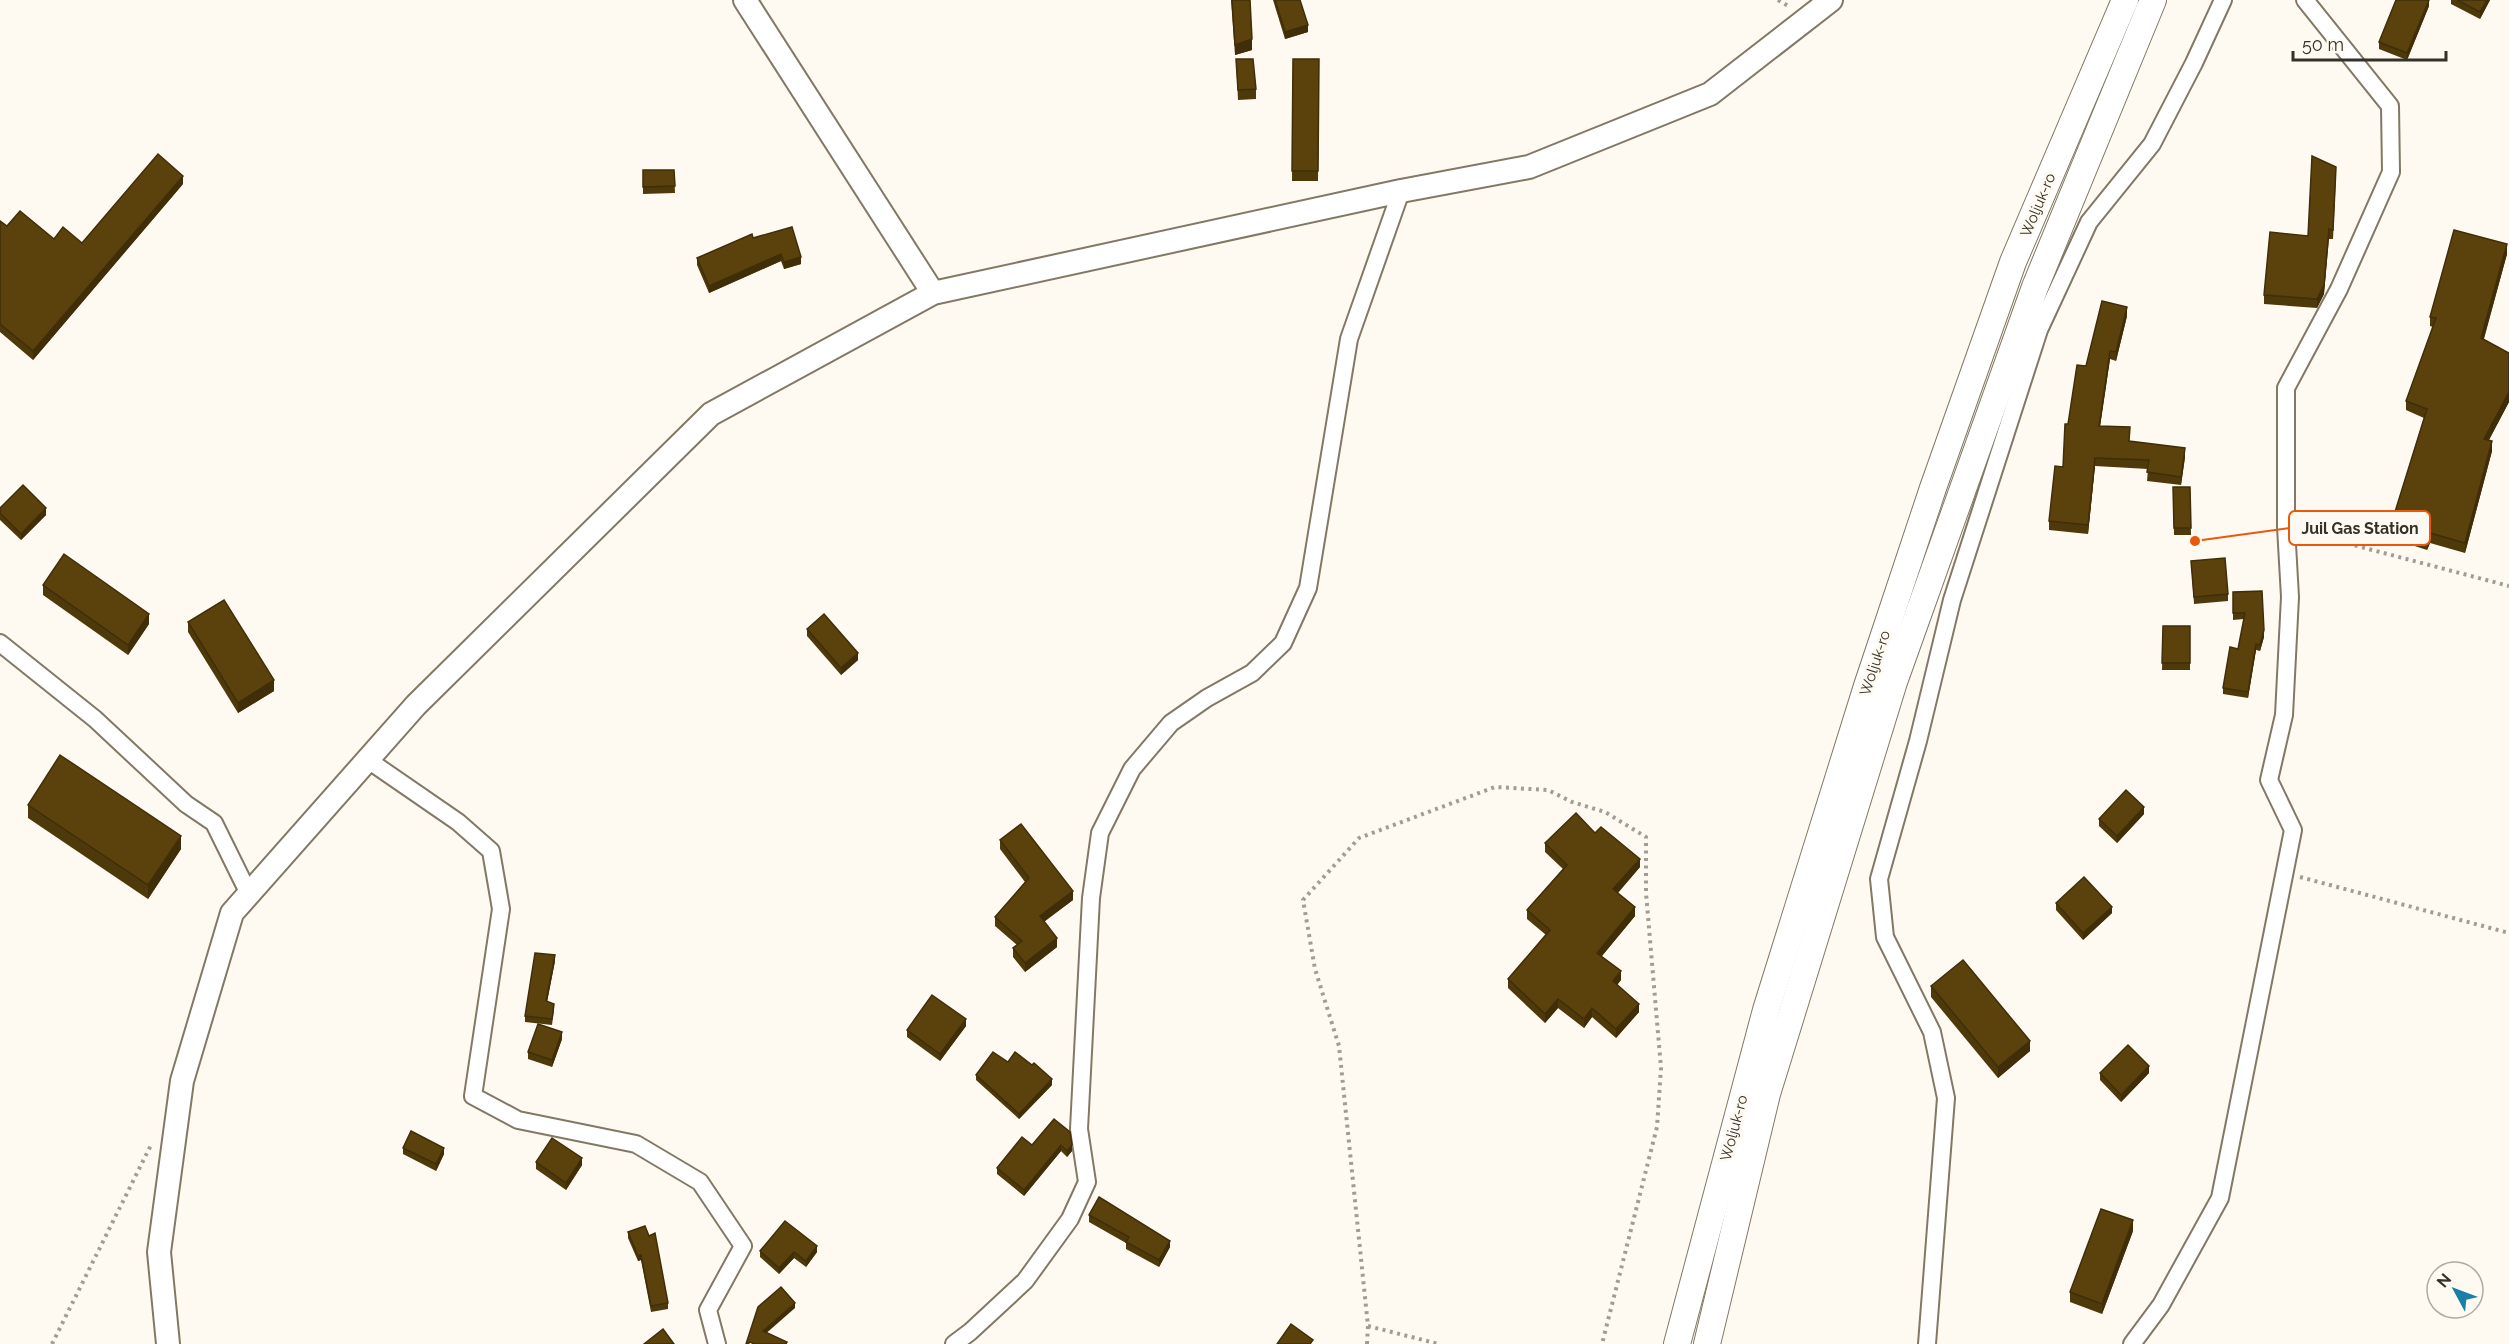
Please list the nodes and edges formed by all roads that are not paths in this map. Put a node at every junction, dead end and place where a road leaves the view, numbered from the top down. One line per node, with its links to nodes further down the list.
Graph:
1 (745, 0): 8 (street)
2 (1832, 0): 7 (street)
3 (2125, 0): 15 (main road, Woljuk-ro)
4 (2153, 0): 16 (main road, Woljuk-ro)
5 (2223, 0): 17 (street)
6 (2305, 0): 18 (street)
7 (1401, 191): 8 (street); 14 (street)
8 (933, 293): 10 (street)
9 (0, 643): 11 (street)
10 (368, 760): 11 (street); 13 (street)
11 (249, 894): 12 (street)
12 (168, 1344)
13 (717, 1344)
14 (954, 1344)
15 (1677, 1344)
16 (1707, 1344)
17 (1927, 1344)
18 (2132, 1344)

